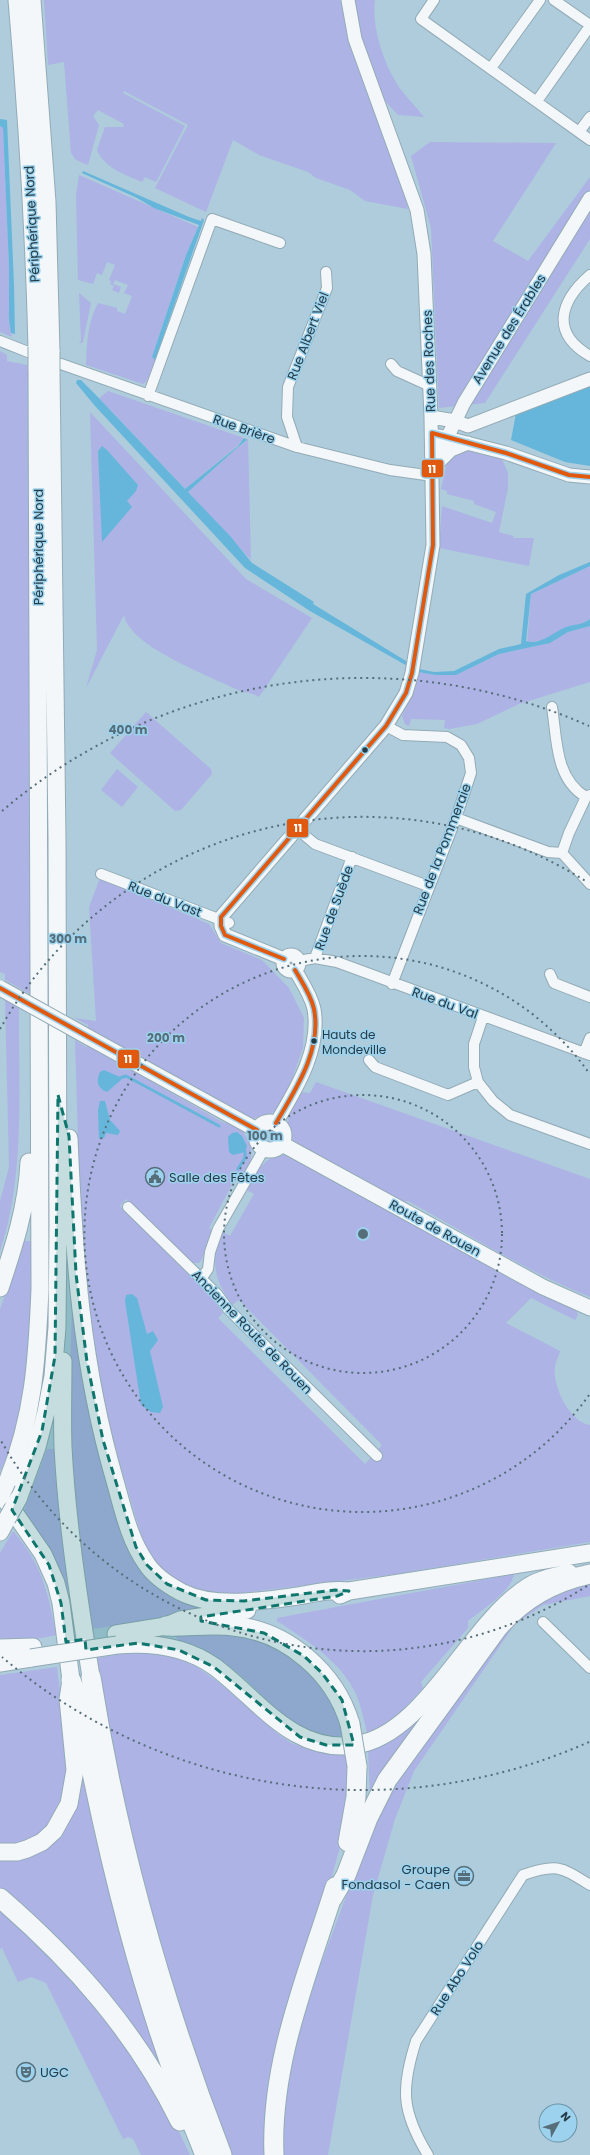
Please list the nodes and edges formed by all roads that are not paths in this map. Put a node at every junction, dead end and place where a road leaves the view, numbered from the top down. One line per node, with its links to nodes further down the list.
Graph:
1 (17, 0): 19 (highway, Périphérique Nord)
2 (32, 0): 19 (highway, Périphérique Nord)
3 (348, 0): 22 (street, Rue des Roches)
4 (434, 0): 8 (street)
5 (540, 0): 8 (street)
6 (554, 0): 7 (street)
7 (590, 26): 9 (street)
8 (491, 68): 9 (street)
9 (537, 101): 11 (street)
10 (590, 117): 11 (street)
11 (579, 132): 12 (street)
12 (590, 140)
13 (590, 198): 25 (street, Avenue des Érables)
14 (280, 243): 23 (street)
15 (326, 272): 29 (street, Rue Albert Viel)
16 (590, 275): 18 (street)
17 (0, 341): 19 (street, Rue Brière)
18 (590, 356)
19 (44, 359): 23 (street, Rue Brière); 54 (highway, Périphérique Nord); 55 (highway, Périphérique Nord)
20 (390, 364): 22 (street)
21 (590, 379): 25 (street)
22 (430, 386): 24 (street, Rue des Roches)
23 (148, 396): 29 (street, Rue Brière)
24 (431, 417): 25 (street); 26 (street, Rue des Roches)
25 (455, 420): 27 (street, Avenue des Érables)
26 (432, 433): 27 (street); 30 (street, Rue des Roches)
27 (447, 438): 28 (street); 30 (street, Avenue des Érables)
28 (468, 443): 30 (street); 31 (street)
29 (297, 447): 30 (street, Rue Brière)
30 (433, 470): 33 (street, Rue des Roches)
31 (590, 476)
32 (552, 707): 34 (street)
33 (386, 726): 35 (street, Rue de la Pommeraie); 36 (street, Rue des Roches)
34 (588, 796): 37 (street)
35 (456, 818): 37 (street); 41 (street, Rue de la Pommeraie)
36 (296, 828): 38 (street); 42 (street, Rue des Roches)
37 (562, 853): 40 (street)
38 (352, 857): 41 (street); 43 (street, Rue de Suède)
39 (101, 874): 42 (street, Rue du Vast)
40 (590, 884)
41 (428, 886): 46 (street, Rue de la Pommeraie)
42 (225, 922): 44 (street)
43 (315, 958): 44 (street, Rue du Val); 46 (street, Rue du Val)
44 (297, 965): 56 (street)
45 (550, 974): 48 (street)
46 (392, 984): 49 (street, Rue du Val)
47 (0, 988): 57 (main road, bridge)
48 (590, 997)
49 (483, 1017): 51 (street, Rue du Val); 53 (street)
50 (590, 1038): 51 (street)
51 (587, 1054)
52 (370, 1060): 53 (street)
53 (478, 1082): 59 (street)
54 (58, 1095): 62 (highway); 72 (highway)
55 (39, 1096): 64 (highway); 67 (highway, Périphérique Nord)
56 (276, 1123): 57 (main road); 58 (main road)
57 (257, 1130): 60 (main road)
58 (282, 1144): 60 (main road); 65 (main road, Route de Rouen)
59 (590, 1144)
60 (264, 1149): 63 (street)
61 (128, 1207): 63 (street, Ancienne Route de Rouen)
62 (58, 1230): 68 (highway, bridge); 80 (highway)
63 (201, 1279): 66 (street, Ancienne Route de Rouen)
64 (0, 1288)
65 (590, 1308)
66 (377, 1456)
67 (2, 1489): 81 (highway)
68 (4, 1526)
69 (590, 1553): 72 (highway)
70 (590, 1569): 75 (highway)
71 (590, 1574): 85 (highway)
72 (349, 1591): 74 (highway)
73 (543, 1622): 79 (street)
74 (166, 1626): 75 (highway); 85 (highway, bridge)
75 (116, 1640): 77 (highway)
76 (0, 1648): 77 (highway)
77 (32, 1653): 78 (highway)
78 (0, 1664)
79 (590, 1668)
80 (90, 1677): 86 (highway)
81 (71, 1680): 82 (highway); 86 (highway)
82 (0, 1852)
83 (590, 1885): 88 (street, Rue Abo Volo)
84 (0, 1898): 86 (highway)
85 (332, 1899): 87 (highway)
86 (210, 2155)
87 (274, 2155)
88 (428, 2155)

